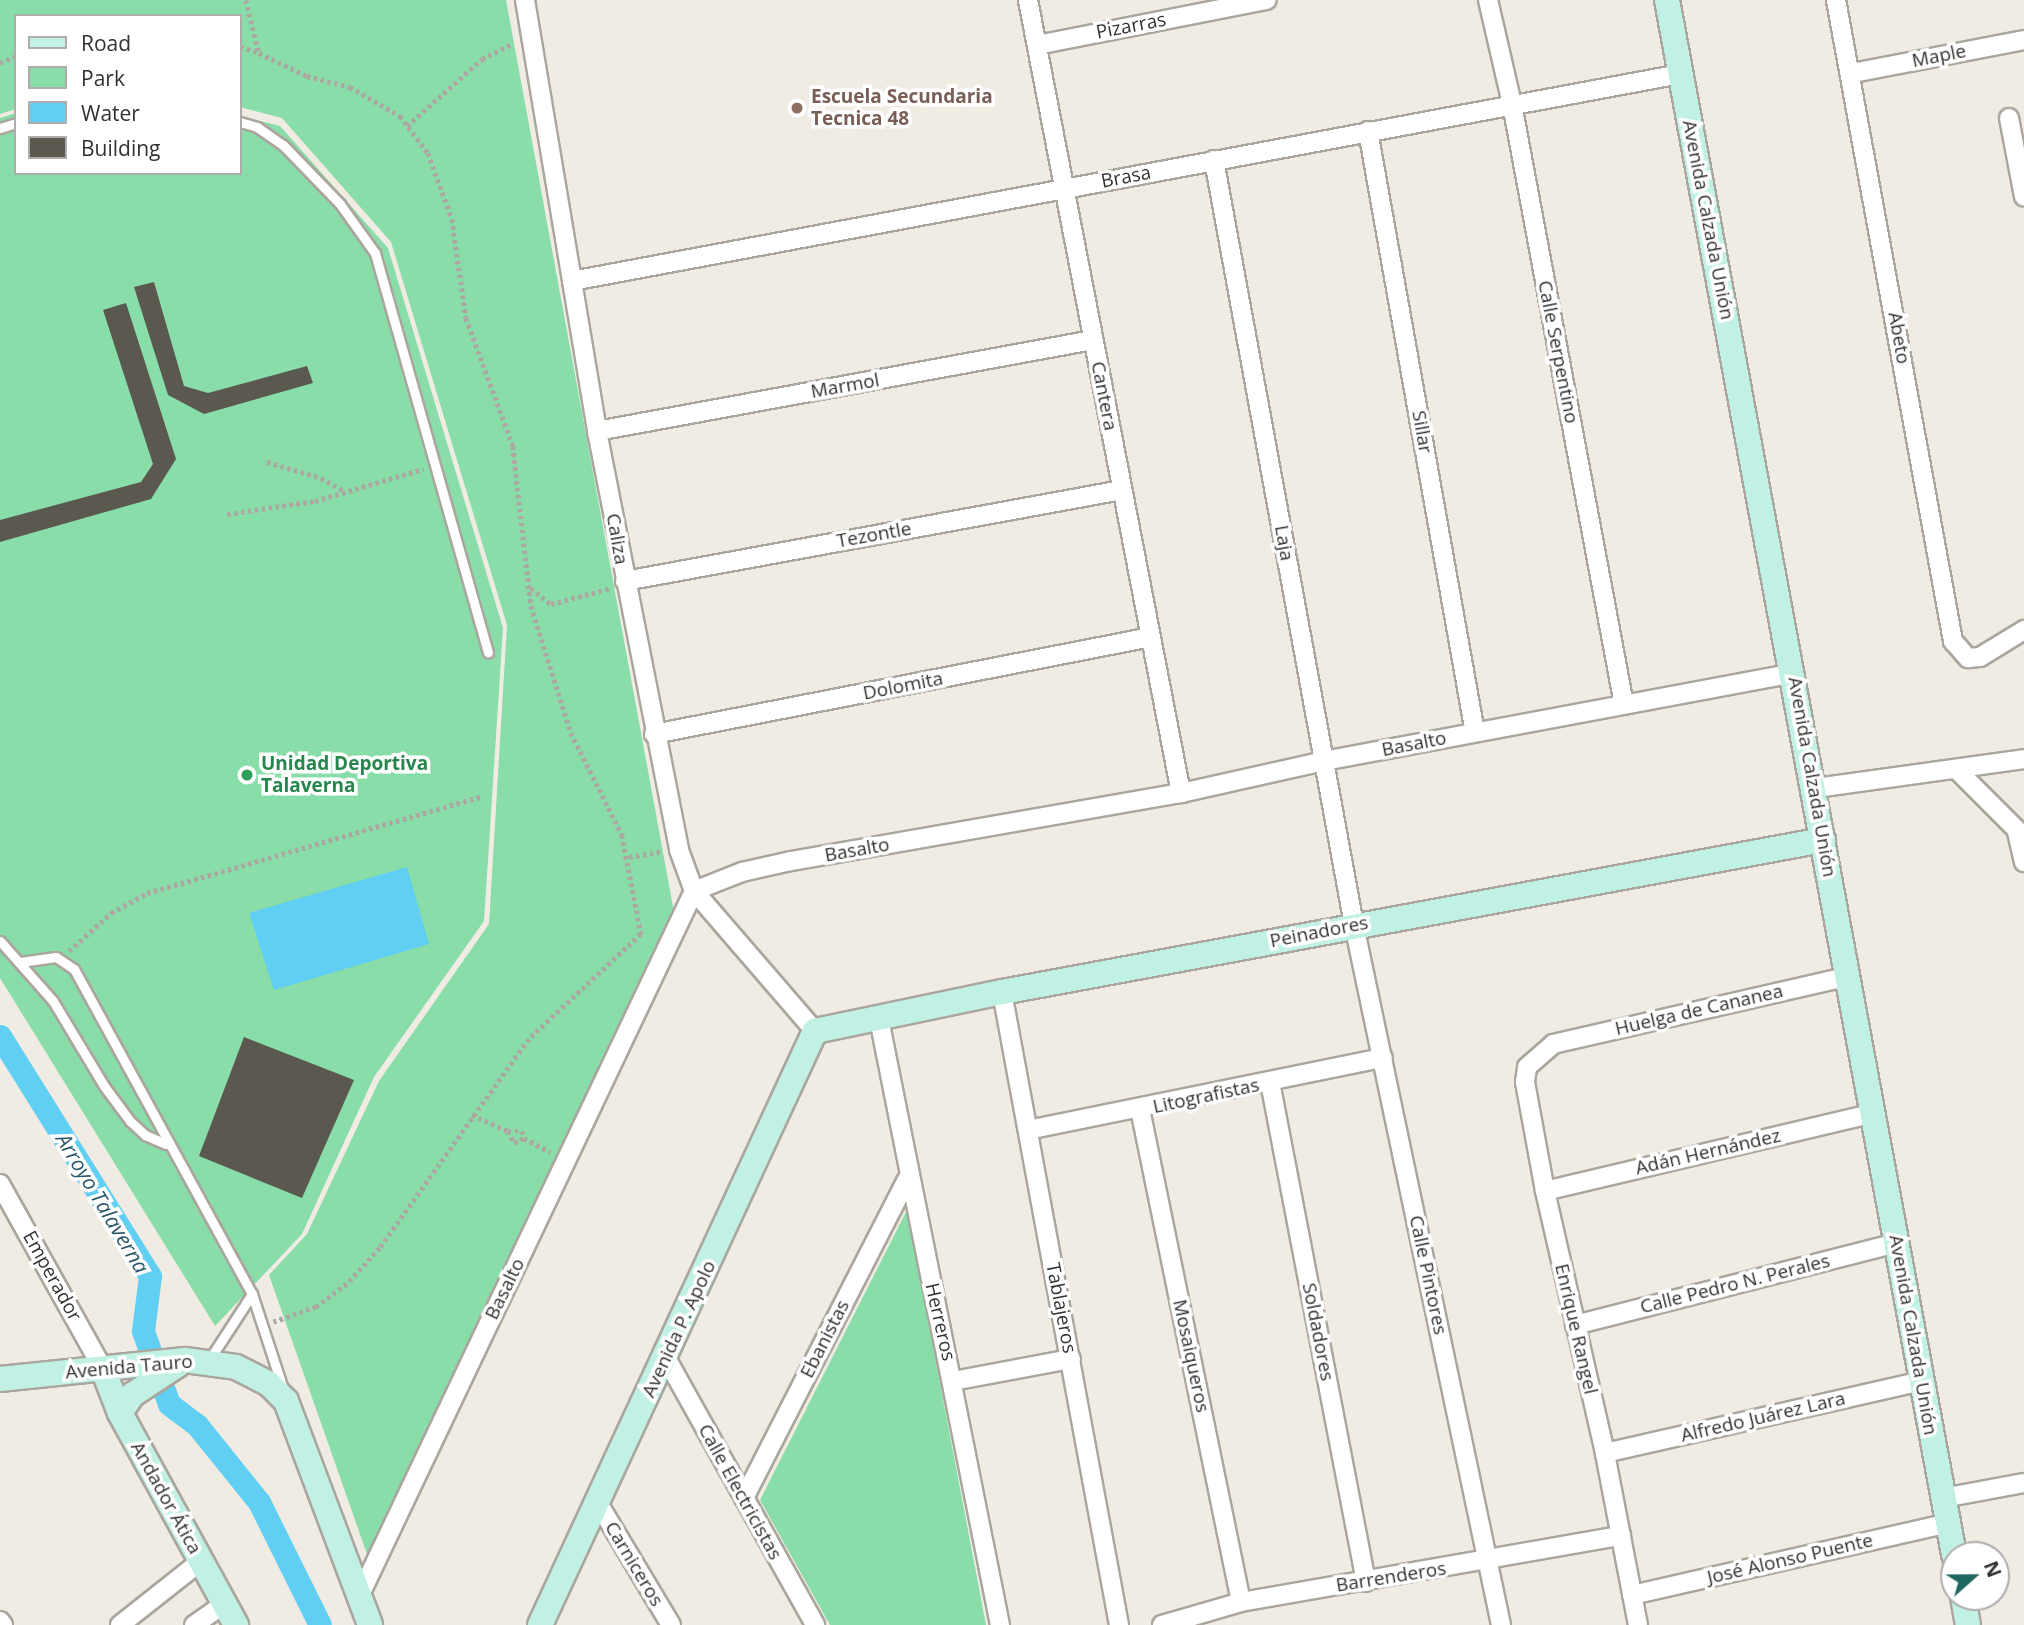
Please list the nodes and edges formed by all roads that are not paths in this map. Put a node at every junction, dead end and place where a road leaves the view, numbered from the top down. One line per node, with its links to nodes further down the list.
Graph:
1 (525, 0): 18 (street, Caliza)
2 (1028, 0): 8 (street, Cantera)
3 (1267, 0): 8 (street, Pizarras)
4 (1488, 0): 11 (street, Calle Serpentino)
5 (1667, 0): 10 (street, Avenida Calzada Unión)
6 (1836, 0): 9 (street, Abeto)
7 (2024, 40): 9 (street, Maple)
8 (1037, 45): 16 (street, Cantera)
9 (1853, 73): 23 (street, Abeto)
10 (1680, 74): 11 (street, Brasa); 26 (street, Avenida Calzada Unión)
11 (1512, 104): 14 (street, Brasa); 27 (street, Calle Serpentino)
12 (2009, 118): 17 (street)
13 (242, 123): 25 (lane)
14 (1368, 131): 15 (street, Brasa); 28 (street, Sillar)
15 (1214, 160): 16 (street, Brasa); 31 (street, Laja)
16 (1064, 189): 18 (street, Brasa); 19 (street, Cantera)
17 (2024, 197)
18 (572, 281): 20 (street, Caliza)
19 (1093, 340): 20 (street, Marmol); 21 (street, Cantera)
20 (597, 431): 22 (street, Caliza)
21 (1122, 490): 22 (street, Tezontle); 24 (street, Cantera)
22 (625, 581): 29 (street, Caliza)
23 (2024, 630)
24 (1152, 637): 29 (street, Dolomita); 34 (street, Cantera)
25 (488, 652)
26 (1793, 673): 27 (street, Basalto); 33 (street, Avenida Calzada Unión)
27 (1624, 705): 28 (street, Basalto)
28 (1475, 733): 31 (street, Basalto)
29 (654, 734): 38 (street, Caliza)
30 (2024, 759): 32 (street)
31 (1324, 761): 34 (street, Basalto); 39 (street, Laja)
32 (1957, 770): 33 (street); 35 (street)
33 (1816, 788): 36 (street, Avenida Calzada Unión)
34 (1181, 793): 38 (street, Basalto)
35 (2021, 834): 37 (street)
36 (1823, 839): 39 (street, Peinadores); 42 (street, Avenida Calzada Unión)
37 (2024, 862)
38 (694, 891): 45 (street, Caliza); 80 (street, Basalto)
39 (1354, 926): 43 (street, Peinadores); 47 (street, Calle Pintores)
40 (0, 941): 41 (lane)
41 (20, 962): 52 (lane); 52 (lane)
42 (1845, 977): 46 (street, Huelga de Cananea); 50 (street, Avenida Calzada Unión)
43 (1002, 992): 44 (street, Peinadores); 51 (street, Tablajeros)
44 (879, 1019): 45 (street, Peinadores); 53 (street, Herreros)
45 (815, 1031): 59 (street, Avenida P. Apolo)
46 (1553, 1044): 55 (street, Enrique Rangel)
47 (1383, 1058): 48 (street, Litografistas); 77 (street, Calle Pintores)
48 (1270, 1082): 49 (street, Litografistas); 78 (street, Soldadores)
49 (1140, 1110): 51 (street, Litografistas); 81 (street, Mosaiqueros)
50 (1871, 1114): 55 (street, Adán Hernández); 56 (street, Avenida Calzada Unión)
51 (1028, 1130): 60 (street, Tablajeros)
52 (166, 1144): 57 (lane)
53 (907, 1179): 64 (street, Herreros); 70 (street, Ebanistas)
54 (0, 1184): 62 (street, Emperador)
55 (1545, 1191): 58 (street, Enrique Rangel)
56 (1896, 1243): 58 (street, Calle Pedro N. Perales); 65 (street, Avenida Calzada Unión)
57 (252, 1293): 61 (lane); 66 (lane)
58 (1575, 1325): 68 (street, Enrique Rangel)
59 (666, 1358): 70 (street, Calle Electricistas); 72 (street, Avenida P. Apolo)
60 (1070, 1359): 64 (street); 90 (street, Tablajeros)
61 (200, 1361): 62 (street, Avenida Tauro); 66 (street, Avenida Tauro); 67 (street)
62 (112, 1368): 63 (street, Avenida Tauro); 67 (street, Andador Ática)
63 (0, 1379)
64 (953, 1381): 89 (street, Herreros)
65 (1921, 1381): 68 (street, Alfredo Juárez Lara); 71 (street, Avenida Calzada Unión)
66 (286, 1401): 80 (street)
67 (126, 1404): 76 (street, Andador Ática)
68 (1605, 1453): 74 (street, Enrique Rangel)
69 (2024, 1483): 71 (street)
70 (744, 1498): 88 (street, Calle Electricistas)
71 (1943, 1498): 73 (street, Avenida Calzada Unión)
72 (598, 1503): 86 (street, Avenida P. Apolo); 87 (street, Carniceros)
73 (1948, 1523): 75 (street, Avenida Calzada Unión); 79 (street, José Alonso Puente)
74 (1621, 1536): 77 (street, Barrenderos); 79 (street, Enrique Rangel)
75 (1951, 1541)
76 (201, 1561): 82 (street, Andador Ática); 83 (street)
77 (1489, 1561): 78 (street, Barrenderos); 92 (street, Calle Pintores)
78 (1366, 1582): 81 (street, Barrenderos)
79 (1632, 1595): 93 (street, Enrique Rangel)
80 (358, 1599): 85 (street)
81 (1241, 1602): 91 (street, Barrenderos)
82 (230, 1615): 84 (street)
83 (120, 1625)
84 (196, 1625)
85 (370, 1625)
86 (540, 1625)
87 (670, 1625)
88 (815, 1625)
89 (1000, 1625)
90 (1119, 1625)
91 (1162, 1625)
92 (1501, 1625)
93 (1638, 1625)

